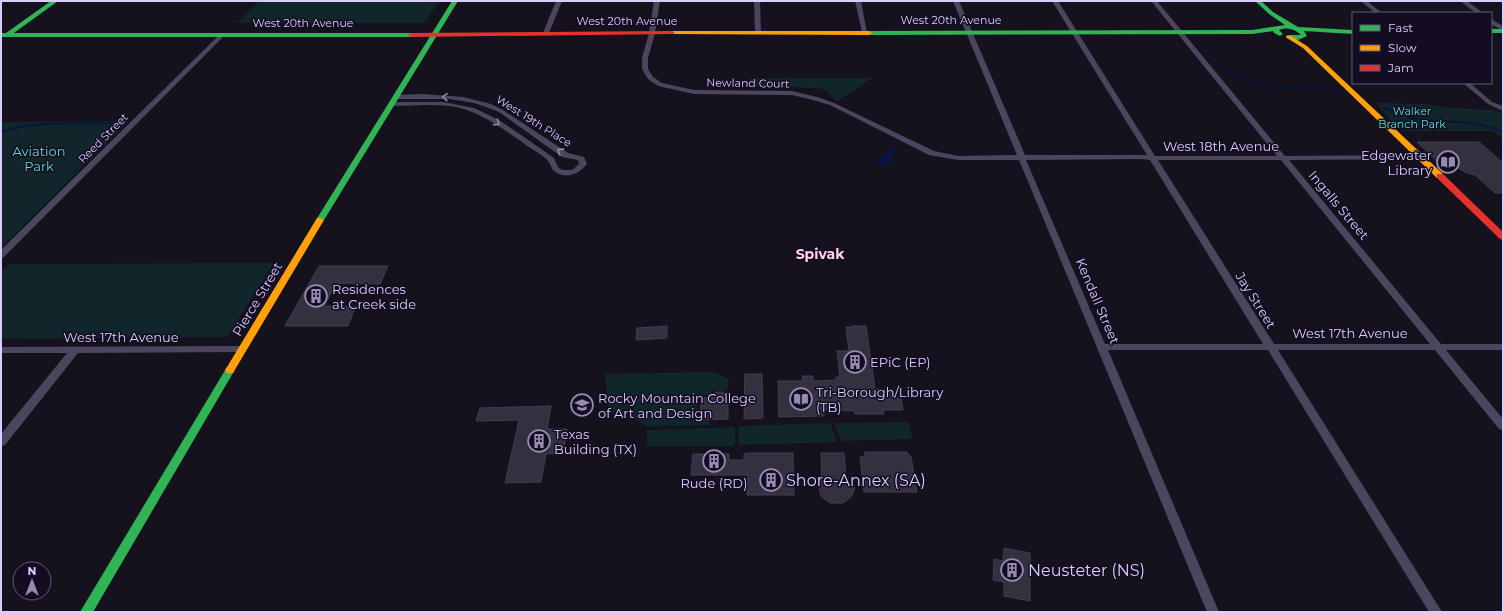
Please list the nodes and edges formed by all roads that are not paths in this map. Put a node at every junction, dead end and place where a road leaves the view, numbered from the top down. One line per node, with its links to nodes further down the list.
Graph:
1 (55, 1): 31 (street)
2 (455, 1): 30 (street, Pierce Street)
3 (559, 1): 27 (street)
4 (657, 1): 28 (street)
5 (757, 1): 19 (street)
6 (858, 1): 20 (street)
7 (956, 1): 21 (street, Kendall Street)
8 (1055, 1): 22 (street, Jay Street)
9 (1154, 1): 23 (street, Ingalls Street)
10 (1258, 1): 15 (street)
11 (1364, 1): 13 (street)
12 (1463, 1): 14 (street)
13 (1378, 12)
14 (1479, 12)
15 (1271, 13): 24 (street); 25 (street)
16 (1492, 22): 17 (street)
17 (1503, 30): 18 (street)
18 (1492, 31)
19 (758, 32): 20 (street, West 20th Avenue); 28 (street, West 20th Avenue)
20 (865, 32): 21 (street, West 20th Avenue)
21 (968, 32): 22 (street, West 20th Avenue); 39 (street, Kendall Street)
22 (1074, 32): 23 (street, West 20th Avenue); 40 (street, Jay Street)
23 (1179, 32): 24 (street, West 20th Avenue); 37 (street, Ingalls Street)
24 (1281, 32): 25 (street); 25 (street); 32 (street)
25 (1299, 32): 26 (street); 32 (street)
26 (1352, 32)
27 (546, 33): 28 (street, West 20th Avenue); 30 (street, West 20th Avenue)
28 (652, 33): 36 (street, Newland Court)
29 (222, 35): 30 (street, West 20th Avenue); 31 (street, West 20th Avenue); 42 (street, Reed Street)
30 (433, 35): 34 (street, Pierce Street)
31 (3, 36)
32 (1305, 47): 38 (street)
33 (1467, 84): 35 (street)
34 (394, 100): 34 (street, West 19th Place, one-way to 34); 47 (street, Pierce Street)
35 (1502, 108)
36 (932, 153): 39 (street, West 18th Avenue)
37 (1282, 157): 38 (street, West 18th Avenue); 40 (street, West 18th Avenue); 43 (street, Ingalls Street)
38 (1420, 157): 41 (street)
39 (1022, 158): 40 (street, West 18th Avenue); 44 (street, Kendall Street)
40 (1152, 158): 45 (street, Jay Street)
41 (1503, 237)
42 (1, 255)
43 (1439, 346): 45 (street, West 17th Avenue); 46 (street, West 17th Avenue); 50 (street, Ingalls Street)
44 (1102, 347): 45 (street, West 17th Avenue); 53 (street, Kendall Street)
45 (1270, 347): 54 (street, Jay Street)
46 (1503, 347)
47 (242, 349): 49 (street, West 17th Avenue); 52 (street, Pierce Street)
48 (1, 350): 49 (street, West 17th Avenue)
49 (75, 350): 51 (street)
50 (1503, 426)
51 (1, 442)
52 (86, 612)
53 (1213, 612)
54 (1436, 612)

